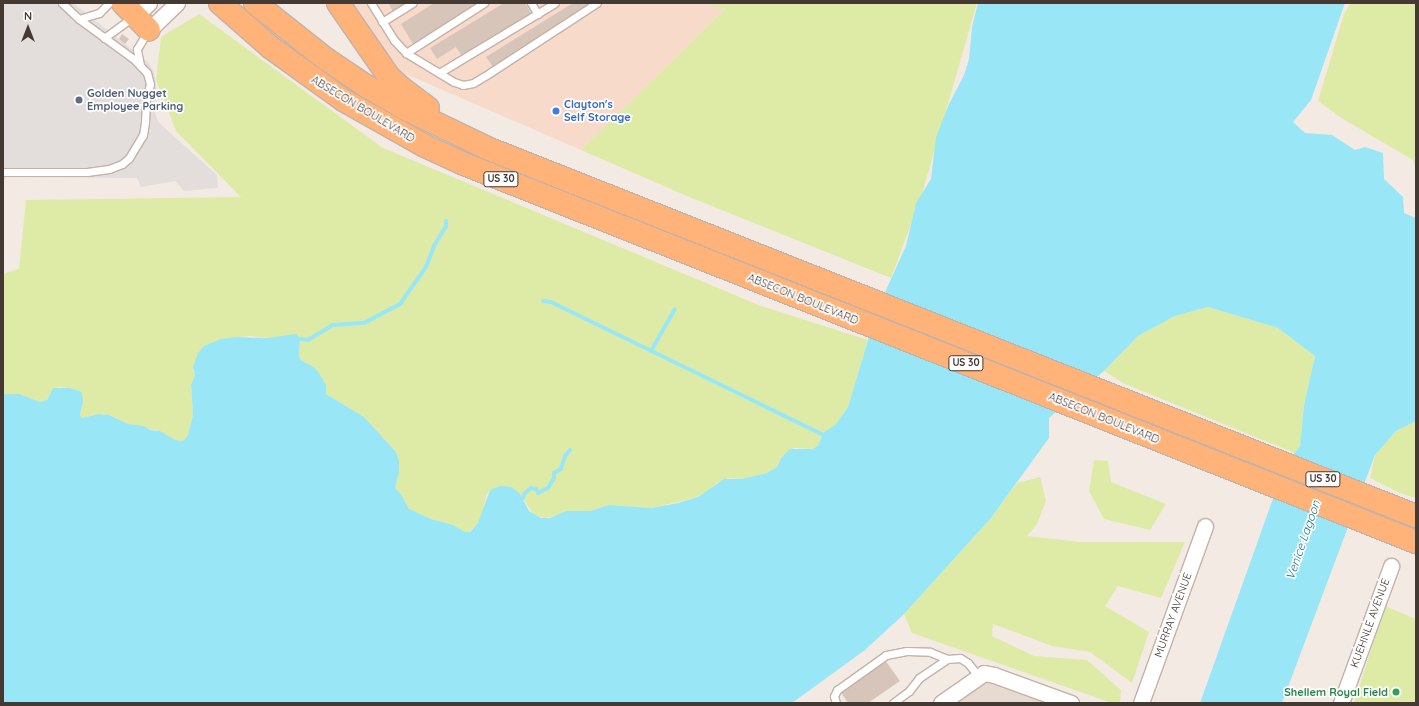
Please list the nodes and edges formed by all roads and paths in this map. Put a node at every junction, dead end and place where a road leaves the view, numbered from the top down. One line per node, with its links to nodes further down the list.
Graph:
1 (62, 3): 15 (lane)
2 (109, 3): 15 (lane)
3 (177, 3): 13 (street)
4 (220, 3): 25 (highway, ABSECON BOULEVARD / US 30)
5 (255, 3): 21 (highway, ABSECON BOULEVARD / US 30)
6 (338, 3): 21 (highway)
7 (370, 3): 16 (lane)
8 (413, 3): 16 (lane)
9 (484, 3): 18 (lane)
10 (531, 3): 14 (lane)
11 (555, 3): 14 (lane)
12 (597, 3): 20 (lane)
13 (139, 13): 17 (lane); 19 (lane)
14 (538, 14): 20 (lane)
15 (79, 19): 17 (lane)
16 (382, 22): 18 (lane)
17 (104, 38): 19 (lane)
18 (406, 53): 20 (lane)
19 (140, 65): 22 (lane)
20 (439, 73)
21 (487, 148): 23 (highway, ABSECON BOULEVARD / US 30)
22 (3, 172)
23 (1416, 516)
24 (1205, 526): 33 (street, MURRAY AVENUE)
25 (1416, 542)
26 (1390, 566): 34 (street, KUEHNLE AVENUE)
27 (947, 659): 28 (lane); 29 (lane); 30 (lane)
28 (978, 676): 31 (street); 32 (street)
29 (836, 703)
30 (893, 703)
31 (941, 703)
32 (1071, 703)
33 (1141, 703)
34 (1340, 703)

